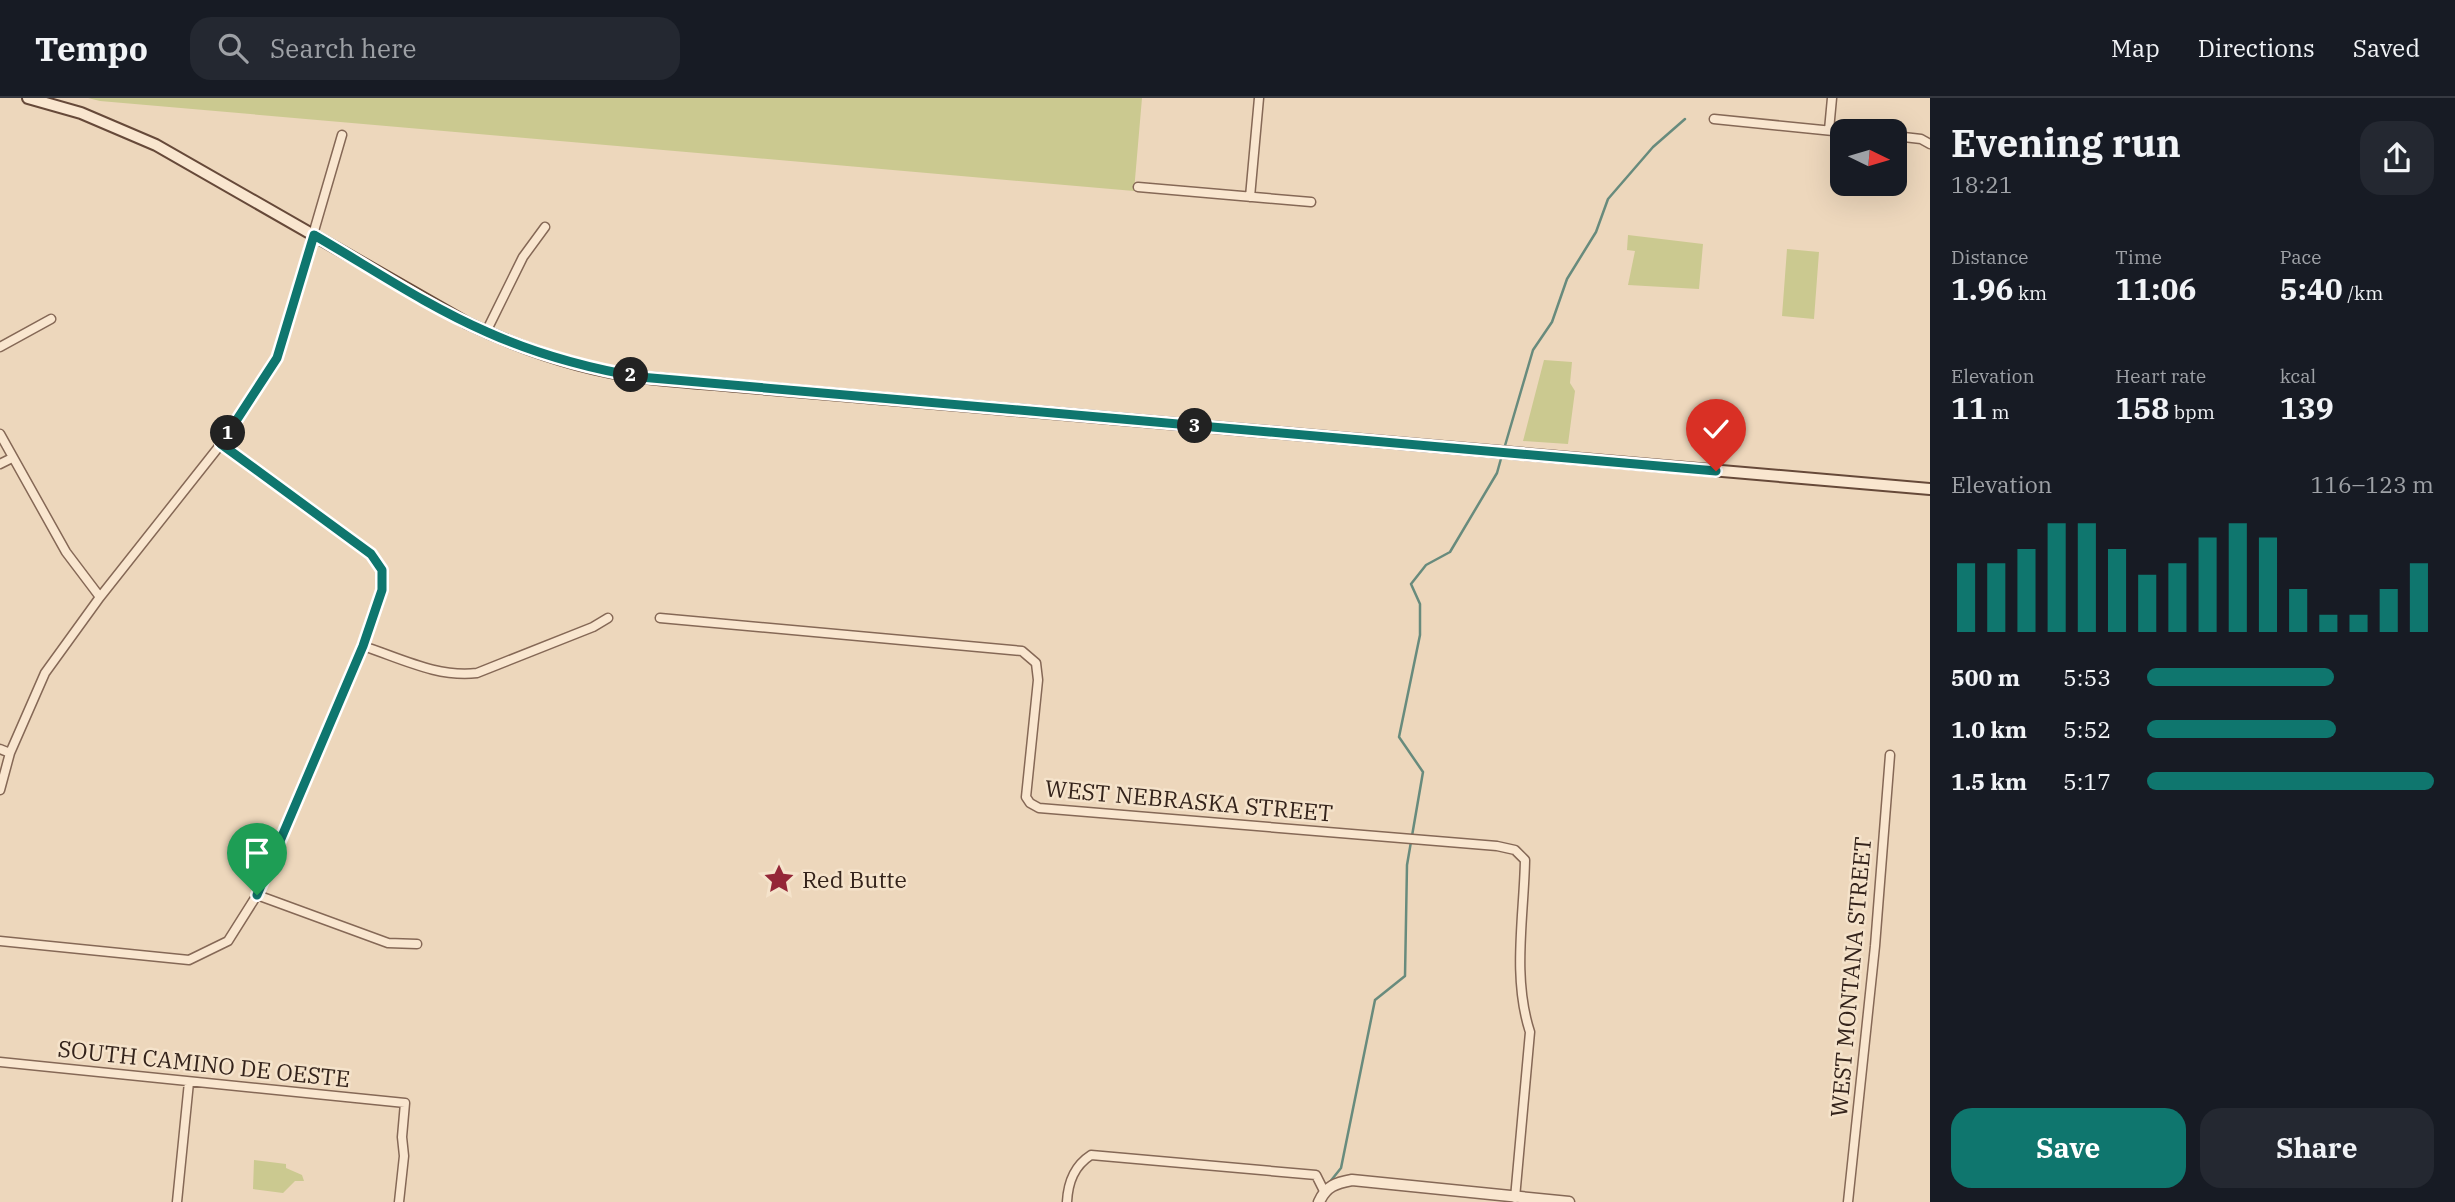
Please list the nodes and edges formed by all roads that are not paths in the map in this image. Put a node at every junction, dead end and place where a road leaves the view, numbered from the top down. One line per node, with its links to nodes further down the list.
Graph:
1 (28, 98): 14 (main road)
2 (1259, 98): 11 (street)
3 (1832, 98): 5 (street)
4 (1714, 120): 5 (street)
5 (1829, 131)
6 (342, 135): 14 (street)
7 (1908, 136): 8 (street)
8 (1926, 137): 9 (street)
9 (1930, 144)
10 (1138, 187): 11 (street)
11 (1251, 197): 12 (street)
12 (1311, 202)
13 (545, 227): 16 (street)
14 (314, 235): 16 (main road); 19 (street)
15 (51, 319): 17 (street)
16 (486, 332): 22 (main road)
17 (0, 347)
18 (0, 434): 20 (street)
19 (221, 444): 23 (street); 26 (street)
20 (12, 458): 21 (street); 23 (street)
21 (0, 464)
22 (1930, 489)
23 (100, 597): 28 (street)
24 (608, 618): 26 (street)
25 (660, 618): 37 (street, WEST NEBRASKA STREET)
26 (363, 646): 31 (street)
27 (0, 749): 28 (street)
28 (10, 753): 30 (street)
29 (1890, 754): 43 (street, WEST MONTANA STREET)
30 (0, 790)
31 (257, 895): 32 (street); 33 (street)
32 (0, 941)
33 (417, 944)
34 (0, 1062): 35 (street, SOUTH CAMINO DE OESTE)
35 (189, 1082): 38 (street); 39 (street, SOUTH CAMINO DE OESTE)
36 (1324, 1191): 37 (street); 40 (street); 41 (street)
37 (1515, 1198): 42 (street)
38 (177, 1202)
39 (399, 1202)
40 (1067, 1202)
41 (1319, 1202)
42 (1569, 1202)
43 (1848, 1202)

